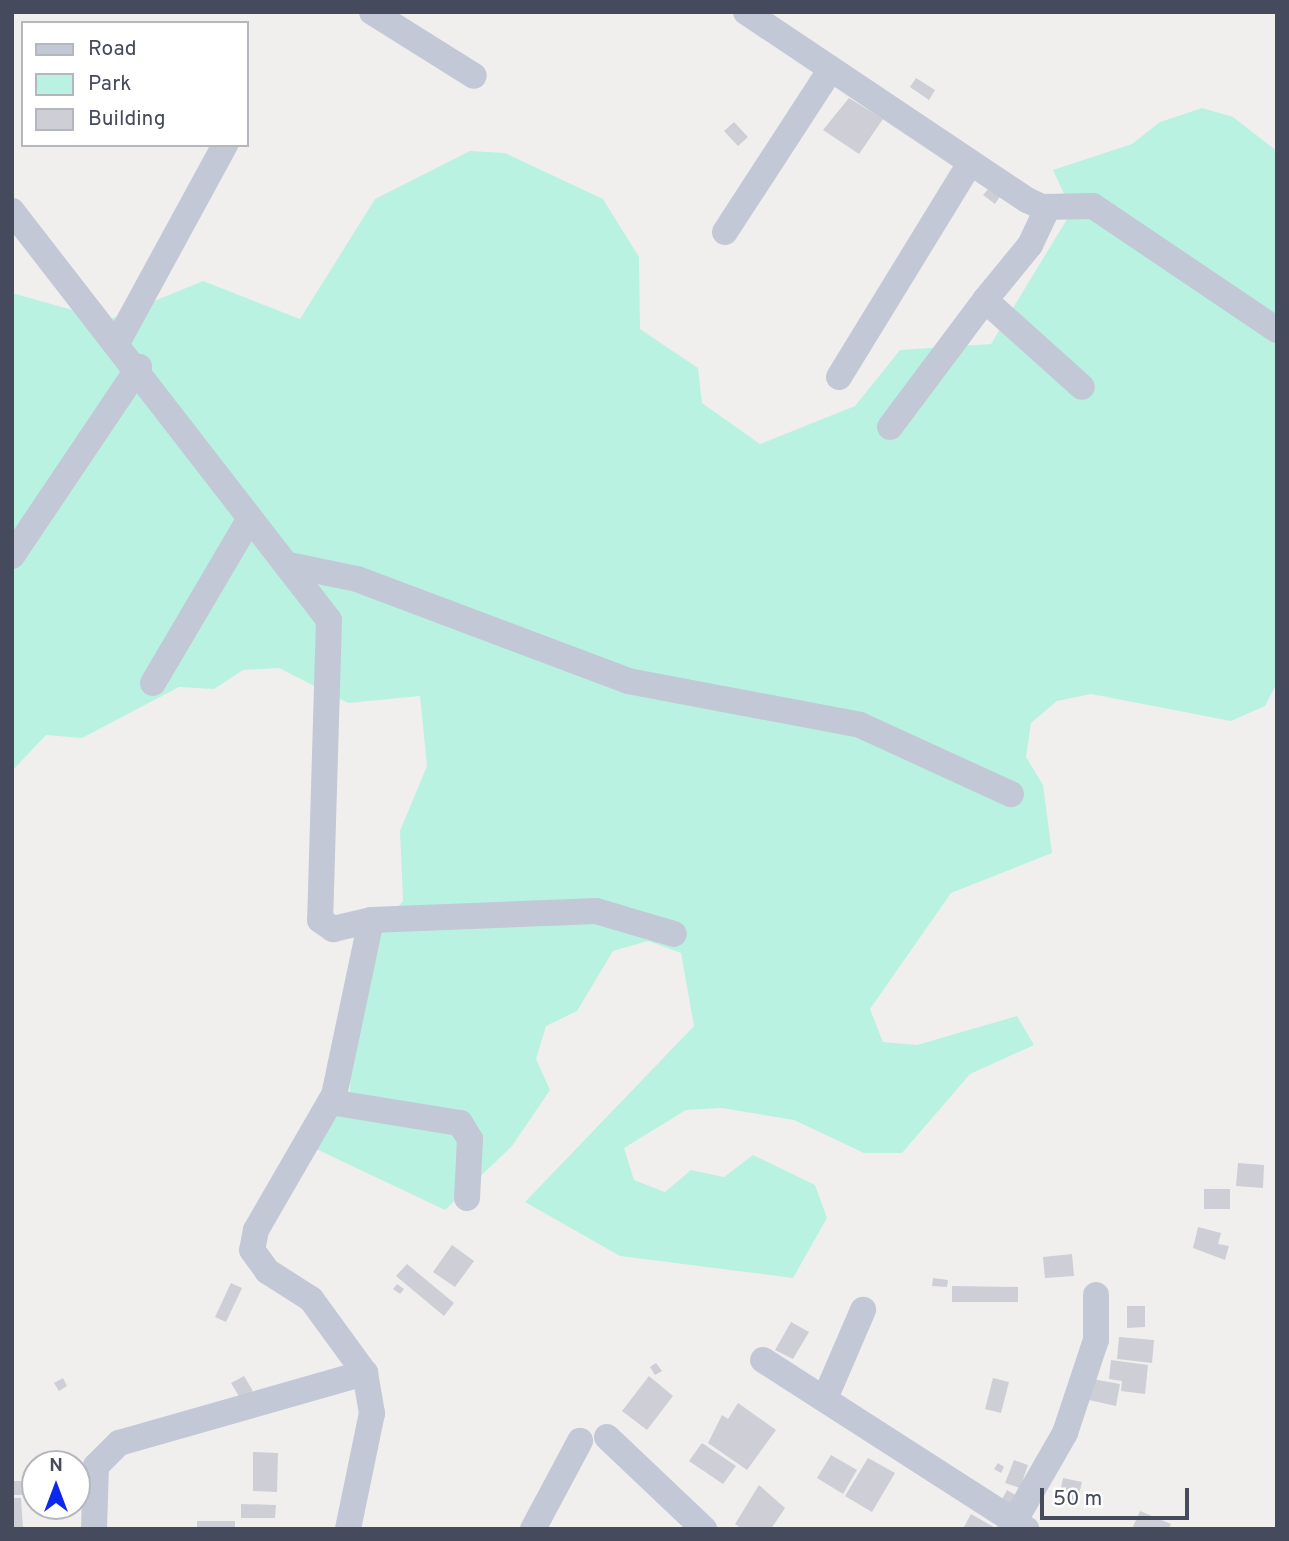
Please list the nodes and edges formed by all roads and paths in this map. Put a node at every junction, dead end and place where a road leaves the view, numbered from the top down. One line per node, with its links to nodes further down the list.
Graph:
1 (372, 12): 4 (street)
2 (746, 12): 3 (street)
3 (831, 69): 6 (street); 9 (street)
4 (474, 76)
5 (224, 147): 12 (street)
6 (970, 163): 7 (street); 14 (street)
7 (1048, 207): 10 (street); 11 (street)
8 (12, 211): 12 (street)
9 (725, 232)
10 (985, 300): 15 (street); 16 (street)
11 (1277, 330)
12 (117, 342): 13 (street)
13 (139, 367): 17 (street); 18 (street)
14 (839, 377)
15 (1082, 387)
16 (890, 427)
17 (250, 518): 19 (street); 20 (street)
18 (12, 556)
19 (289, 565): 21 (street); 22 (street)
20 (153, 683)
21 (1011, 794)
22 (371, 920): 23 (street); 24 (street)
23 (674, 934)
24 (330, 1102): 25 (street); 29 (street)
25 (467, 1198)
26 (1096, 1295): 33 (street)
27 (863, 1310): 30 (street)
28 (763, 1360): 30 (street)
29 (365, 1373): 34 (street); 35 (street)
30 (826, 1395): 33 (street)
31 (607, 1437): 37 (street)
32 (580, 1441): 36 (street)
33 (1016, 1526)
34 (94, 1529)
35 (348, 1529)
36 (533, 1529)
37 (705, 1529)

